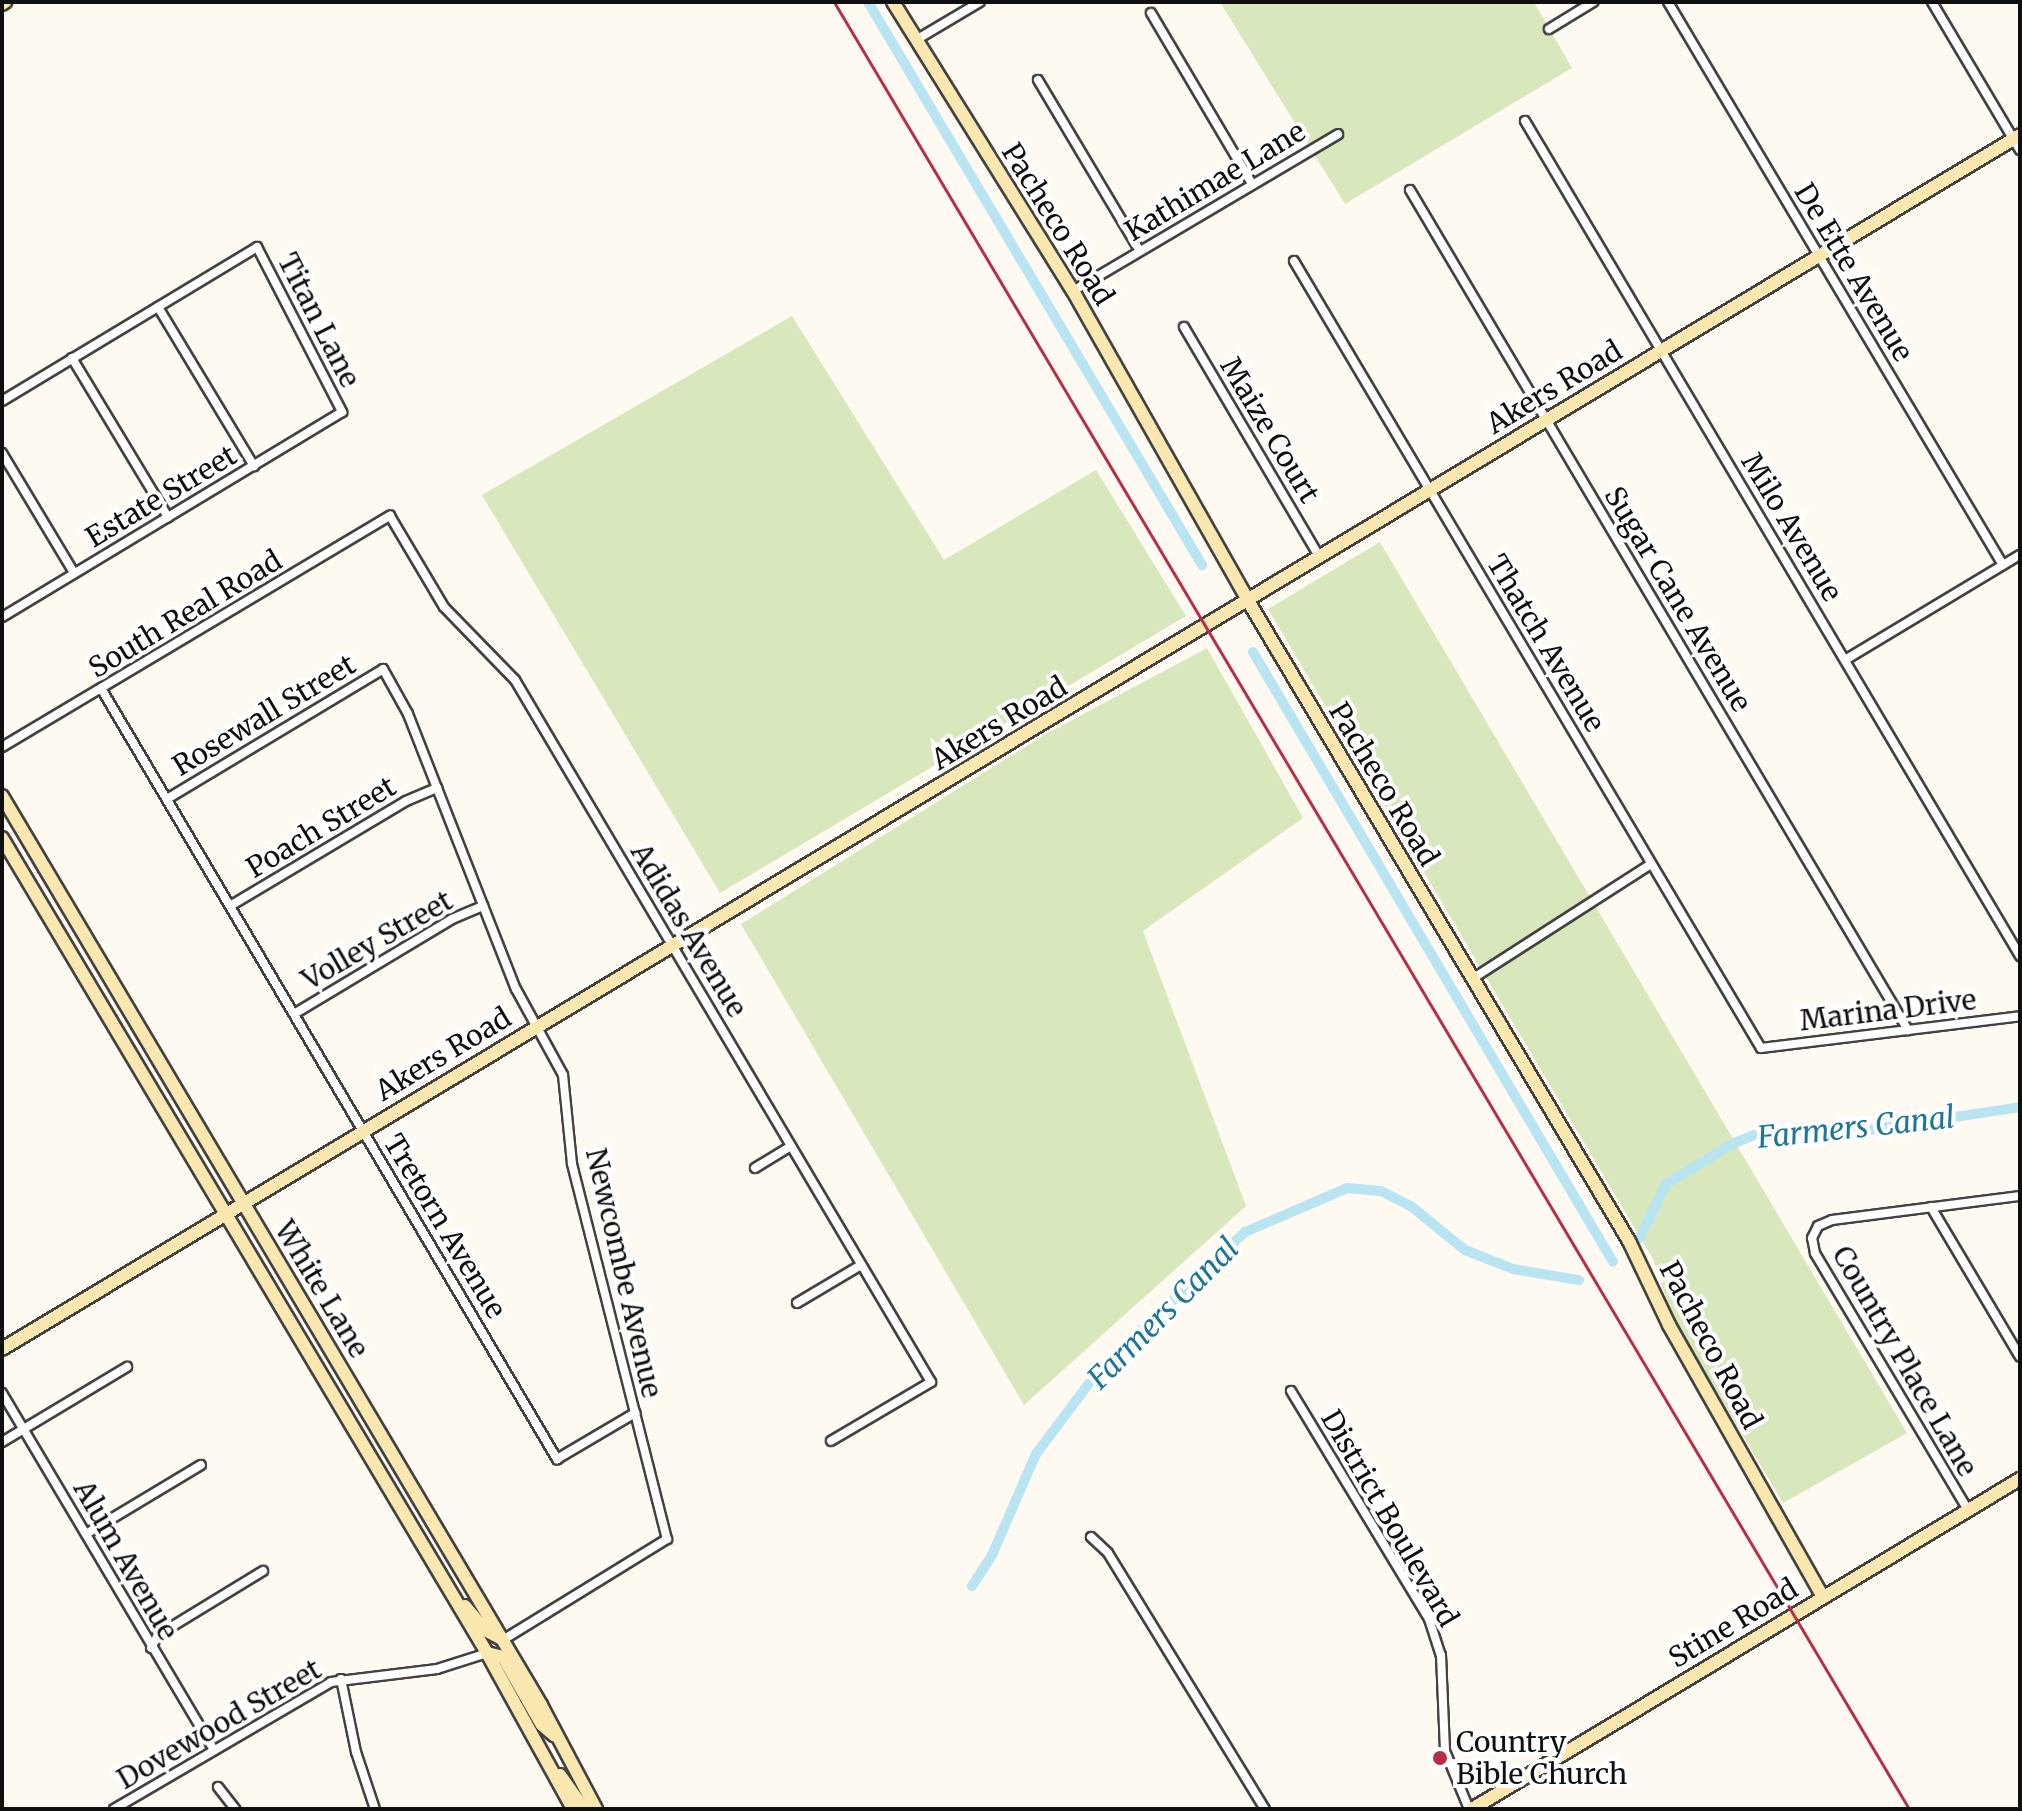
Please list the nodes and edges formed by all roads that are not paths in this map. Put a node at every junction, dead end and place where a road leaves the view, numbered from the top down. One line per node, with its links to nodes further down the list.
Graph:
1 (893, 2): 8 (street, Pacheco Road)
2 (980, 2): 8 (street)
3 (1593, 2): 7 (street)
4 (1668, 2): 16 (street, De Ette Avenue)
5 (1932, 2): 12 (street)
6 (1151, 13): 13 (street)
7 (1549, 29)
8 (916, 40): 18 (street, Pacheco Road)
9 (1038, 80): 15 (street)
10 (1525, 121): 21 (street, Milo Avenue)
11 (1338, 134): 13 (street, Kathimae Lane)
12 (2018, 141): 16 (street, Akers Road)
13 (1252, 184): 15 (street, Kathimae Lane)
14 (1410, 190): 25 (street, Sugar Cane Avenue)
15 (1140, 251): 18 (street, Kathimae Lane)
16 (1819, 256): 21 (street, Akers Road); 33 (street, De Ette Avenue)
17 (1294, 261): 28 (street, Thatch Avenue)
18 (1073, 291): 35 (street, Pacheco Road)
19 (158, 307): 22 (street); 24 (street, Titan Lane); 27 (street)
20 (1184, 327): 32 (street, Maize Court)
21 (1661, 350): 25 (street, Akers Road); 37 (street, Milo Avenue)
22 (72, 358): 23 (street); 30 (street)
23 (2, 401)
24 (342, 412): 27 (street, Estate Street)
25 (1546, 419): 28 (street, Akers Road); 56 (street, Sugar Cane Avenue)
26 (2, 453): 34 (street)
27 (254, 466): 30 (street, Estate Street)
28 (1429, 489): 32 (street, Akers Road); 47 (street, Thatch Avenue)
29 (390, 516): 39 (street, South Real Road); 50 (street, Adidas Avenue)
30 (168, 517): 34 (street, Estate Street)
31 (2020, 555): 33 (street)
32 (1319, 556): 35 (street, Akers Road)
33 (2003, 565): 37 (street)
34 (74, 573): 36 (street, Estate Street)
35 (1247, 599): 50 (street, Akers Road); 52 (street, Pacheco Road)
36 (2, 617)
37 (1845, 660): 51 (street, Milo Avenue)
38 (383, 669): 41 (street, Newcombe Avenue); 43 (street, Rosewall Street)
39 (102, 690): 40 (street, South Real Road); 43 (street, Tretorn Avenue)
40 (2, 747)
41 (437, 788): 48 (street, Poach Street); 49 (street, Newcombe Avenue)
42 (2, 796): 46 (street, White Lane)
43 (167, 799): 48 (street, Tretorn Avenue)
44 (2, 806): 46 (street)
45 (2, 838): 64 (street, White Lane)
46 (28, 839): 62 (street, White Lane)
47 (1651, 864): 52 (street); 57 (street, Thatch Avenue)
48 (230, 906): 53 (street, Tretorn Avenue)
49 (483, 906): 53 (street, Volley Street); 55 (street, Newcombe Avenue)
50 (672, 945): 55 (street, Akers Road); 59 (street, Adidas Avenue)
51 (2020, 956)
52 (1472, 979): 83 (street, Pacheco Road)
53 (294, 1014): 58 (street, Tretorn Avenue)
54 (2020, 1016): 56 (street, Marina Drive)
55 (537, 1026): 58 (street, Akers Road); 72 (street, Newcombe Avenue)
56 (1908, 1030): 57 (street, Marina Drive)
57 (1761, 1048)
58 (363, 1130): 62 (street, Akers Road); 72 (street, Tretorn Avenue)
59 (791, 1146): 60 (street); 65 (street, Adidas Avenue)
60 (755, 1168)
61 (2020, 1196): 63 (street)
62 (243, 1203): 64 (street, Akers Road); 84 (street, White Lane)
63 (1931, 1207): 68 (street); 78 (street, Country Place Lane)
64 (225, 1213): 67 (street, Akers Road); 82 (street, White Lane)
65 (861, 1265): 66 (street); 74 (street, Adidas Avenue)
66 (797, 1303)
67 (2, 1349)
68 (2020, 1357)
69 (127, 1367): 73 (street)
70 (1291, 1391): 99 (street, District Boulevard)
71 (2, 1393): 73 (street, Alum Avenue)
72 (635, 1413): 84 (street, Newcombe Avenue)
73 (24, 1429): 75 (street); 79 (street, Alum Avenue)
74 (831, 1441)
75 (2, 1442)
76 (201, 1465): 79 (street)
77 (2020, 1479): 78 (street, Stine Road)
78 (1968, 1510): 83 (street, Stine Road)
79 (86, 1534): 85 (street, Alum Avenue)
80 (1091, 1537): 98 (street)
81 (263, 1571): 85 (street)
82 (440, 1576): 84 (street); 86 (street, White Lane)
83 (1823, 1597): 99 (street, Stine Road)
84 (503, 1640): 88 (street, White Lane)
85 (151, 1648): 89 (street, Alum Avenue)
86 (487, 1653): 87 (street, Dovewood Street); 88 (street); 90 (street, White Lane)
87 (341, 1679): 89 (street, Dovewood Street); 94 (street)
88 (560, 1740): 97 (street, White Lane)
89 (213, 1749): 92 (street, Dovewood Street)
90 (552, 1768): 95 (street, White Lane); 96 (street)
91 (218, 1787): 93 (street)
92 (114, 1809)
93 (235, 1809)
94 (375, 1809)
95 (573, 1809)
96 (584, 1809)
97 (596, 1809)
98 (1265, 1809)
99 (1470, 1809)

